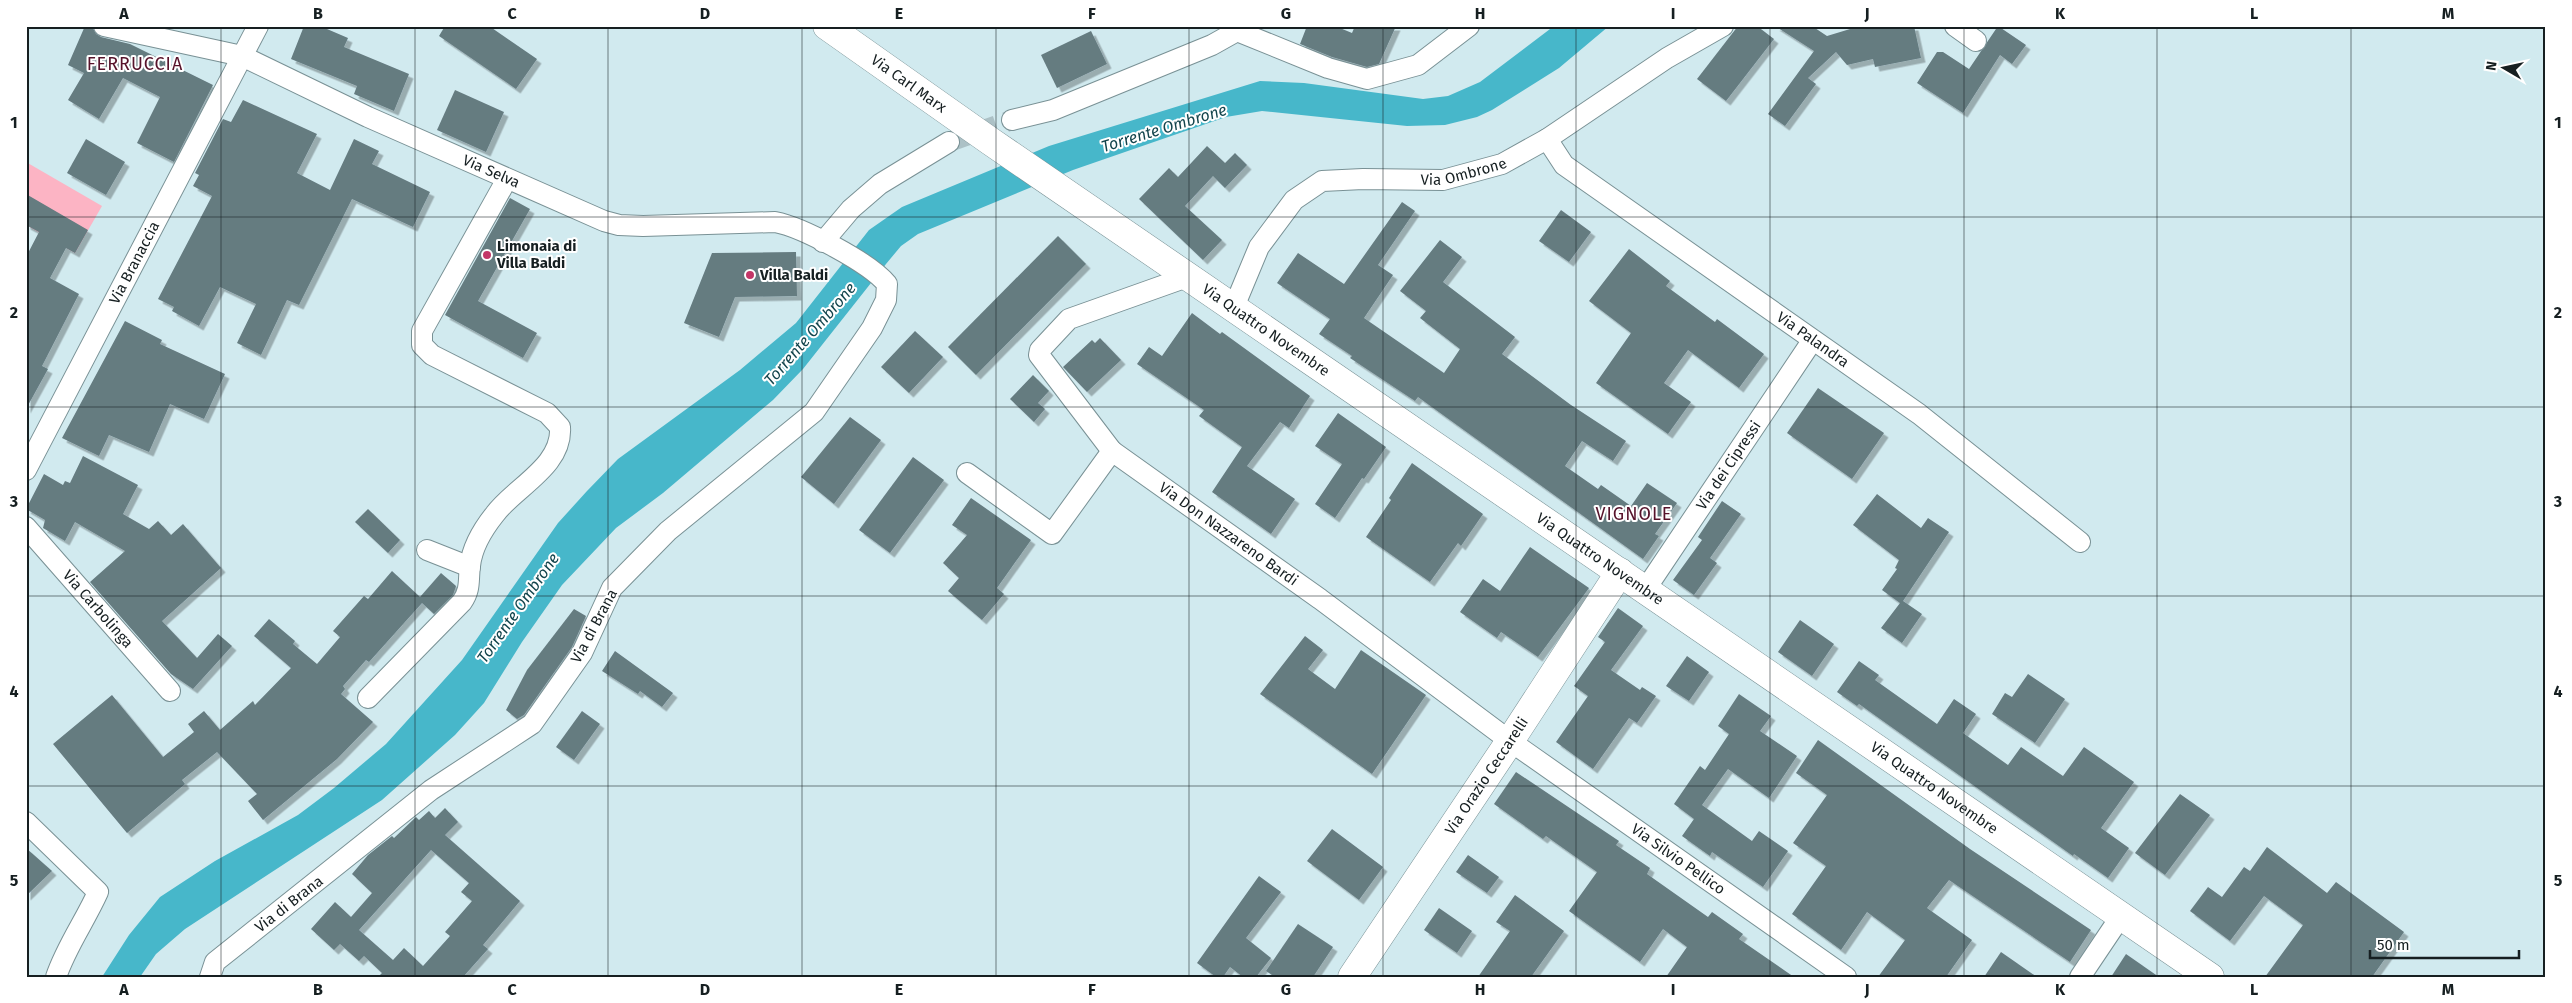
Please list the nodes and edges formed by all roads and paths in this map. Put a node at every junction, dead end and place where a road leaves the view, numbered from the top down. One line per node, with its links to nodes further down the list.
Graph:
1 (104, 26): 9 (street, Via Selva)
2 (258, 26): 9 (street, Via Branaccia)
3 (827, 26): 12 (main road, Via Carl Marx)
4 (1469, 26): 7 (street)
5 (1723, 26): 11 (street, Via Ombrone)
6 (1955, 26): 8 (street)
7 (1235, 29): 10 (street)
8 (1976, 40)
9 (242, 56): 14 (street, Via Selva); 21 (street, Via Branaccia)
10 (1012, 120)
11 (1547, 139): 18 (street, Via Ombrone); 19 (street, Via Palandra)
12 (990, 140): 16 (main road, Via Quattro Novembre)
13 (949, 142): 15 (street)
14 (507, 179): 15 (street, Via Selva); 26 (street)
15 (829, 245): 17 (street, Via Selva)
16 (1190, 276): 18 (main road, Via Quattro Novembre); 20 (street, Via Don Nazzareno Bardi)
17 (881, 277): 35 (street, Via di Brana)
18 (1234, 306): 27 (main road, Via Quattro Novembre)
19 (1812, 341): 24 (street, Via Palandra); 28 (street, Via dei Cipressi)
20 (1112, 451): 22 (street); 31 (street, Via Don Nazzareno Bardi)
21 (26, 470)
22 (967, 474)
23 (26, 527): 29 (street, Via Carbolinga)
24 (2080, 542)
25 (427, 550): 26 (street)
26 (470, 567): 30 (street)
27 (1620, 572): 28 (main road, Via Quattro Novembre); 31 (main road, Via Orazio Ceccarelli)
28 (1645, 590): 33 (main road, Via Quattro Novembre)
29 (170, 690)
30 (368, 698)
31 (1510, 741): 36 (main road, Via Orazio Ceccarelli); 37 (street, Via Silvio Pellico)
32 (26, 822): 34 (street)
33 (2121, 916): 38 (street); 39 (main road, Via Quattro Novembre)
34 (56, 977)
35 (210, 977)
36 (1352, 977)
37 (1846, 977)
38 (2080, 977)
39 (2210, 977)

